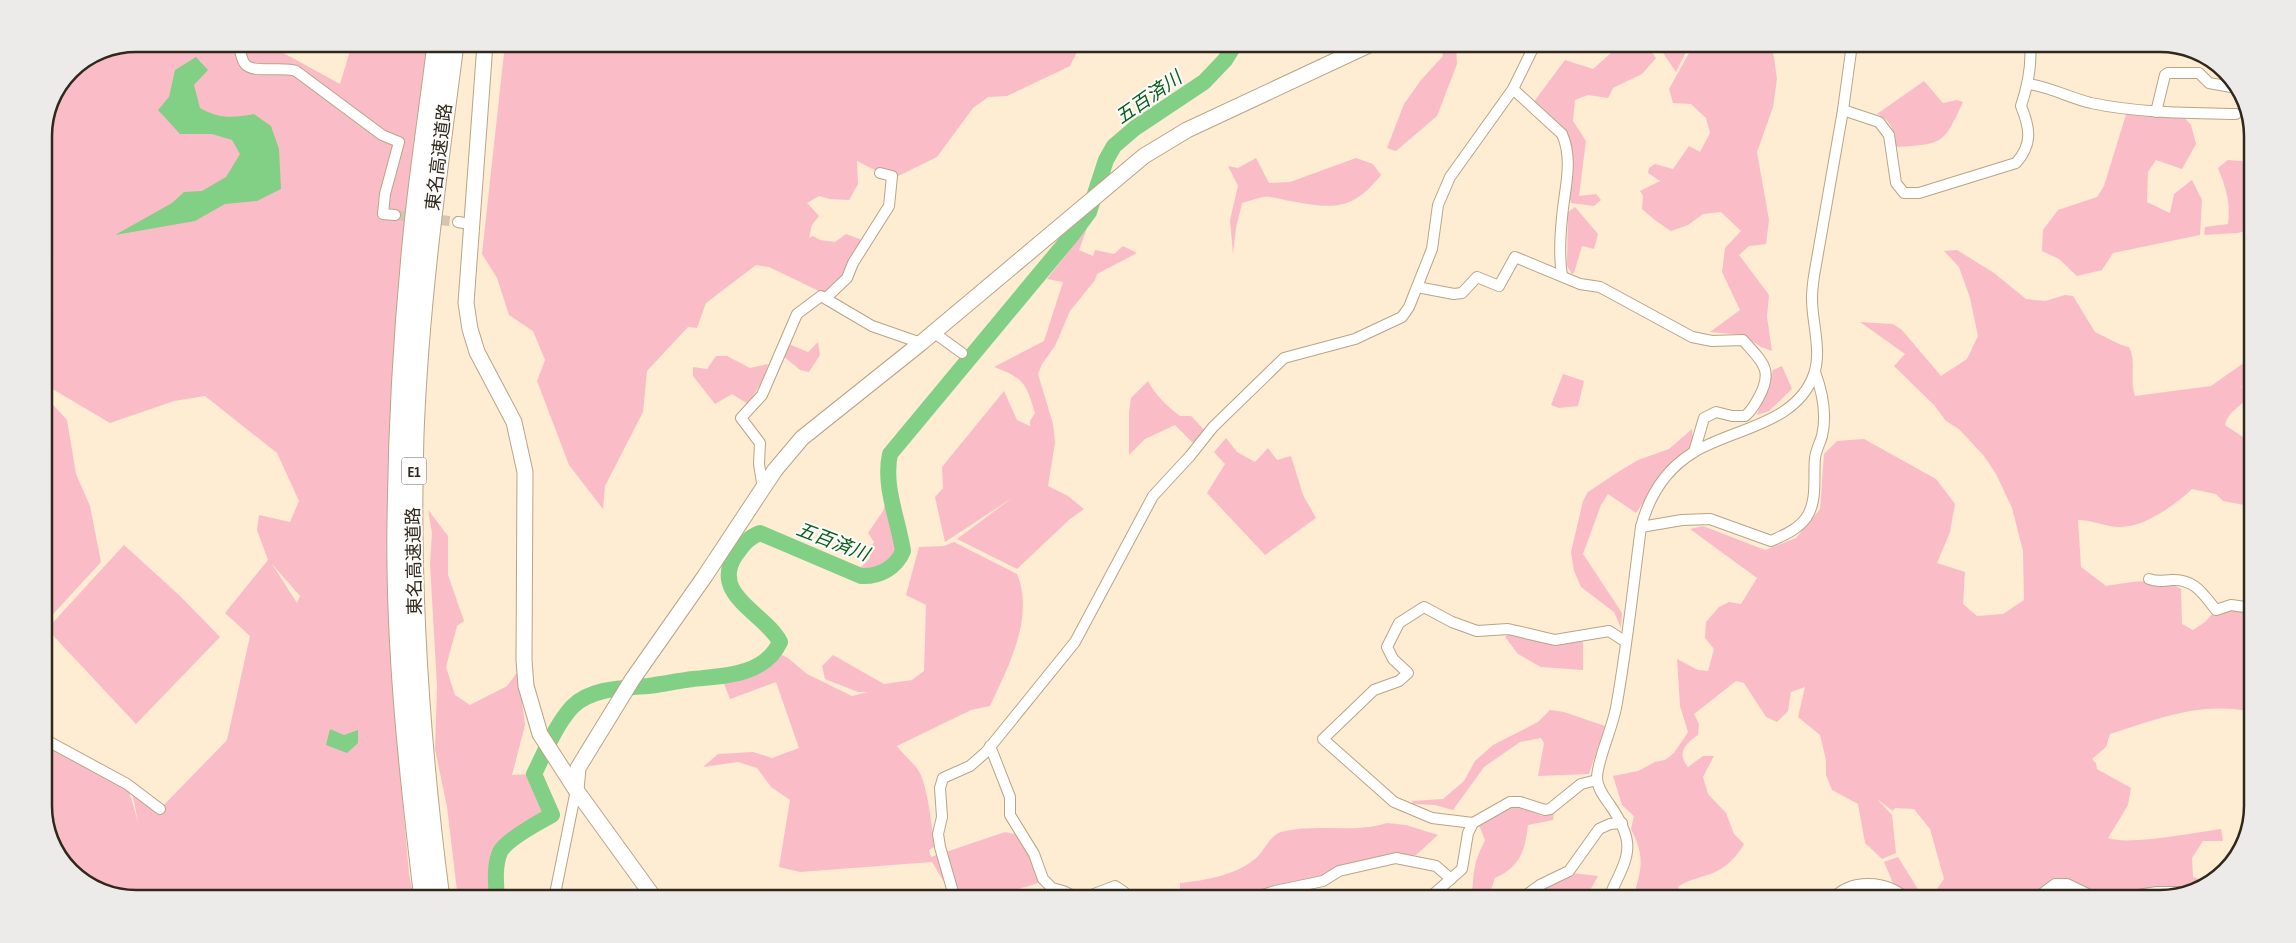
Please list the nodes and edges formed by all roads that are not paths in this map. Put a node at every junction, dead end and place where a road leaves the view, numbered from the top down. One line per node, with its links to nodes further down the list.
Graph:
1 (241, 52): 16 (street)
2 (436, 52): 38 (highway, 東名高速道路 / E1)
3 (453, 52): 39 (highway, 東名高速道路 / E1)
4 (484, 52): 33 (street)
5 (1353, 52): 20 (street)
6 (1531, 52): 11 (street)
7 (1851, 52): 12 (street)
8 (2031, 52): 9 (street)
9 (2029, 84): 12 (street); 13 (street)
10 (2227, 86): 13 (street)
11 (1512, 88): 17 (street); 18 (street)
12 (1843, 110): 23 (street)
13 (2156, 112): 14 (street)
14 (2236, 114)
15 (880, 173): 19 (street)
16 (395, 215)
17 (1562, 276): 18 (street); 24 (street)
18 (1417, 287): 31 (street)
19 (826, 298): 21 (street); 25 (street)
20 (933, 332): 21 (street); 22 (street)
21 (921, 343): 25 (street)
22 (962, 353)
23 (1815, 372): 24 (street); 26 (street)
24 (1694, 452): 26 (street)
25 (763, 489): 33 (street)
26 (1641, 527): 29 (street)
27 (2149, 579): 28 (street)
28 (2244, 607)
29 (1626, 642): 32 (street); 35 (street)
30 (53, 744): 34 (street)
31 (990, 746): 42 (street); 43 (street)
32 (1597, 780): 35 (street); 36 (street)
33 (576, 790): 40 (street); 41 (street)
34 (160, 809)
35 (1473, 822): 37 (street)
36 (1622, 823): 48 (street); 49 (street)
37 (1451, 879): 46 (street); 47 (street)
38 (423, 890)
39 (439, 890)
40 (556, 890)
41 (648, 890)
42 (952, 890)
43 (1059, 890)
44 (1104, 890): 45 (street)
45 (1121, 890)
46 (1280, 890)
47 (1438, 890)
48 (1533, 890)
49 (1612, 890)
50 (1840, 890): 51 (street)
51 (1897, 890)
52 (2047, 890): 53 (street)
53 (2079, 890)

